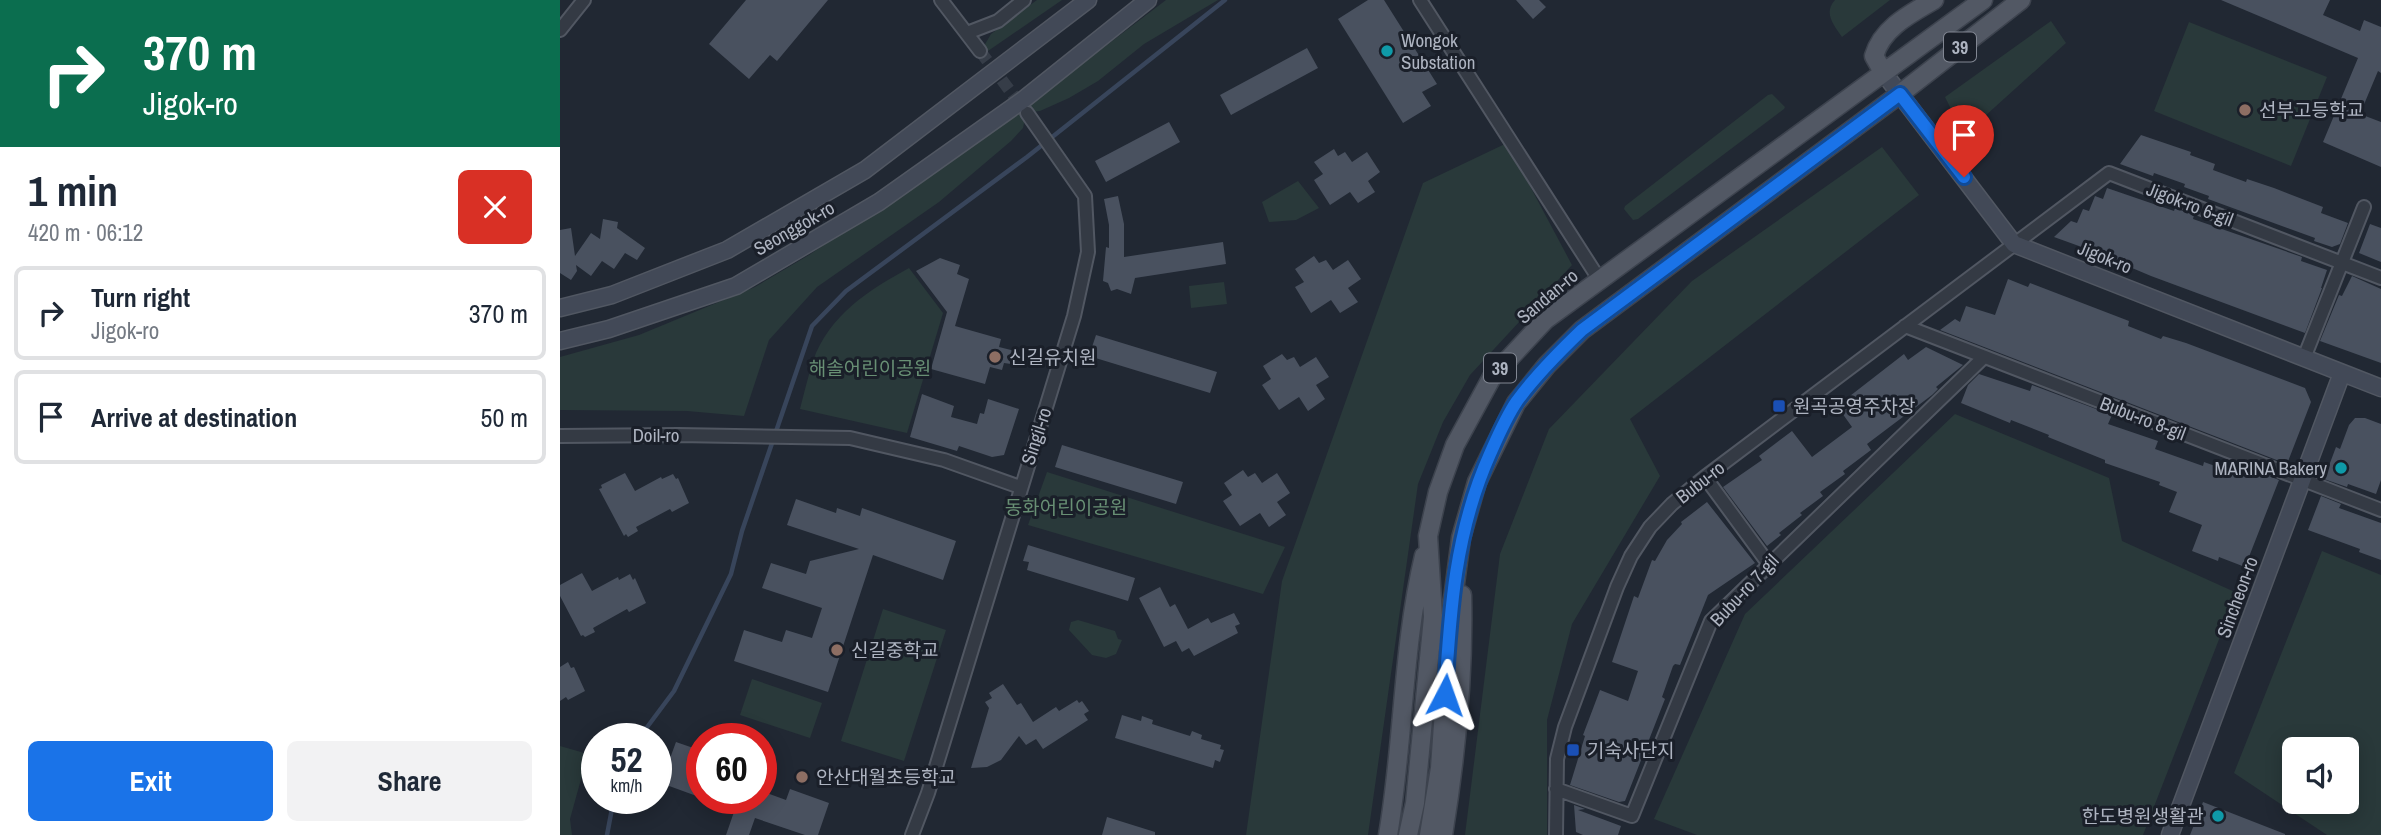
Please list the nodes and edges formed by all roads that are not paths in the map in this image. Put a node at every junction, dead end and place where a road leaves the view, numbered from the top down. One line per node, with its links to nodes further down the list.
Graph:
1 (584, 0): 12 (street)
2 (941, 0): 13 (street)
3 (1024, 0): 13 (street)
4 (1088, 0): 23 (main road)
5 (1148, 0): 17 (main road, Seonggok-ro)
6 (1420, 0): 22 (street)
7 (1934, 0): 15 (main road)
8 (1983, 0): 15 (main road, Sandan-ro / 39)
9 (2021, 0): 11 (main road, 39)
10 (2031, 0): 11 (main road)
11 (1995, 19): 16 (main road, 39)
12 (560, 30)
13 (967, 33): 14 (street)
14 (980, 51)
15 (1883, 72): 16 (main road); 22 (main road, Sandan-ro / 39)
16 (1900, 94): 19 (main road); 36 (main road, 39)
17 (1025, 107): 25 (main road, Seonggok-ro); 33 (street, Singil-ro)
18 (2364, 207): 20 (street)
19 (2014, 244): 20 (street, Jigok-ro 6-gil); 24 (street, Bubu-ro); 27 (main road, Jigok-ro)
20 (2342, 263): 21 (street, Jigok-ro 6-gil); 27 (street)
21 (2381, 278)
22 (1599, 279): 35 (main road, Sandan-ro / 39)
23 (560, 308)
24 (1905, 326): 26 (street, Bubu-ro 8-gil); 31 (street, Bubu-ro)
25 (560, 341)
26 (1984, 357): 32 (street, Bubu-ro 8-gil); 37 (street, Bubu-ro 7-gil)
27 (2304, 358): 28 (main road, Jigok-ro)
28 (2342, 373): 29 (main road, Jigok-ro); 32 (main road, Sincheon-ro)
29 (2381, 388)
30 (560, 436): 33 (street, Doil-ro)
31 (1705, 478): 37 (street); 38 (street, Bubu-ro)
32 (2303, 480): 34 (street, Bubu-ro 8-gil); 45 (main road, Sincheon-ro)
33 (1020, 487): 39 (street, Singil-ro)
34 (2381, 510)
35 (1428, 536): 40 (main road); 41 (main road, Sandan-ro / 39)
36 (1461, 538): 42 (main road, 39); 43 (main road)
37 (1768, 563): 38 (street, Bubu-ro 7-gil)
38 (1556, 789): 44 (street, Bubu-ro)
39 (912, 835)
40 (1388, 835)
41 (1408, 835)
42 (1429, 835)
43 (1443, 835)
44 (1556, 835)
45 (2170, 835)

